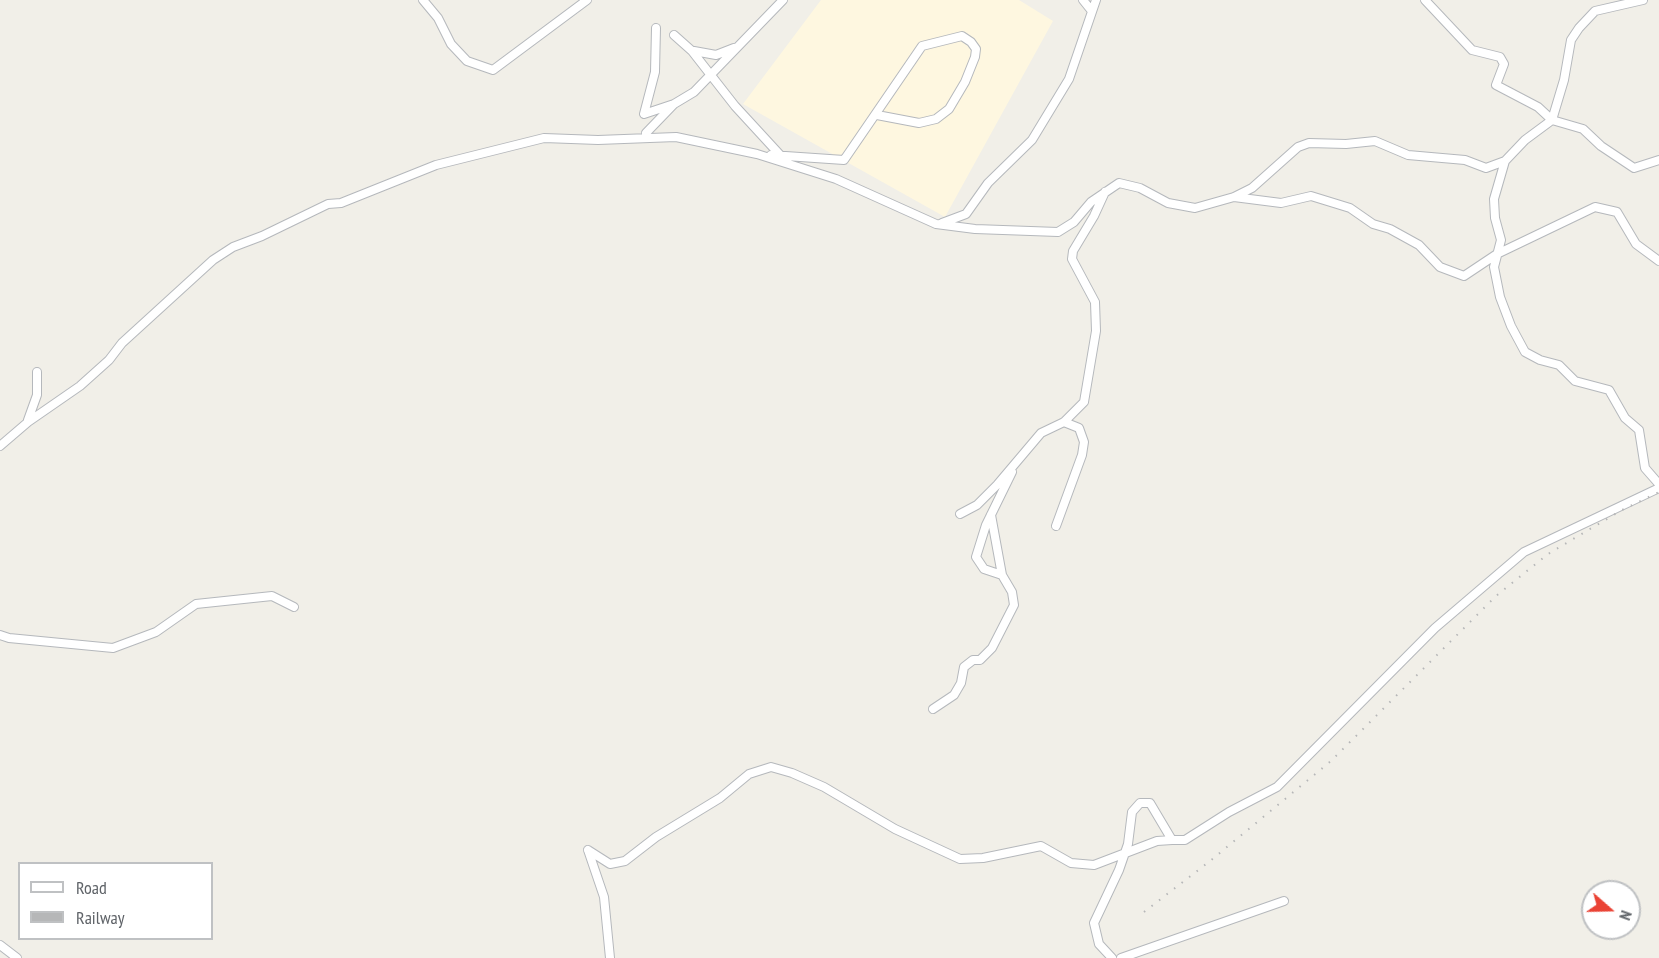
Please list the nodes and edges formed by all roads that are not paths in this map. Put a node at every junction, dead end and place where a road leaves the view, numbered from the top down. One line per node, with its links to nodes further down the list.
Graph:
1 (423, 0): 2 (street)
2 (587, 0)
3 (783, 0): 13 (street)
4 (1083, 0): 10 (street)
5 (1089, 0): 10 (street)
6 (1096, 0): 10 (street)
7 (1425, 0): 18 (street)
8 (1643, 0): 9 (street)
9 (1618, 3): 18 (street)
10 (1091, 10): 26 (street)
11 (656, 28): 16 (street)
12 (674, 35): 14 (street)
13 (740, 45): 14 (street); 15 (street)
14 (692, 51): 15 (street)
15 (710, 75): 16 (street); 21 (street)
16 (674, 104): 19 (street)
17 (877, 115): 17 (street); 21 (street)
18 (1552, 120): 22 (street); 23 (street)
19 (646, 133)
20 (758, 154): 21 (street); 26 (street); 30 (street)
21 (781, 156)
22 (1659, 160)
23 (1505, 161): 25 (street); 27 (street)
24 (1106, 190): 25 (street); 26 (street); 31 (street)
25 (1234, 197): 27 (street)
26 (936, 224)
27 (1497, 254): 28 (street); 34 (street)
28 (1659, 261)
29 (37, 372): 30 (street)
30 (28, 422): 32 (street)
31 (1064, 422): 33 (street); 37 (street)
32 (0, 446)
33 (1022, 453): 35 (street); 36 (street)
34 (1659, 486): 42 (street)
35 (960, 514)
36 (991, 515): 38 (street); 38 (street)
37 (1056, 526)
38 (1002, 575): 41 (street)
39 (294, 607): 40 (street)
40 (0, 635)
41 (933, 709)
42 (1172, 840): 43 (street); 43 (street)
43 (1126, 852): 47 (street); 48 (street)
44 (1284, 901): 49 (street)
45 (0, 945): 46 (street)
46 (17, 958)
47 (610, 958)
48 (1112, 958)
49 (1120, 958)

